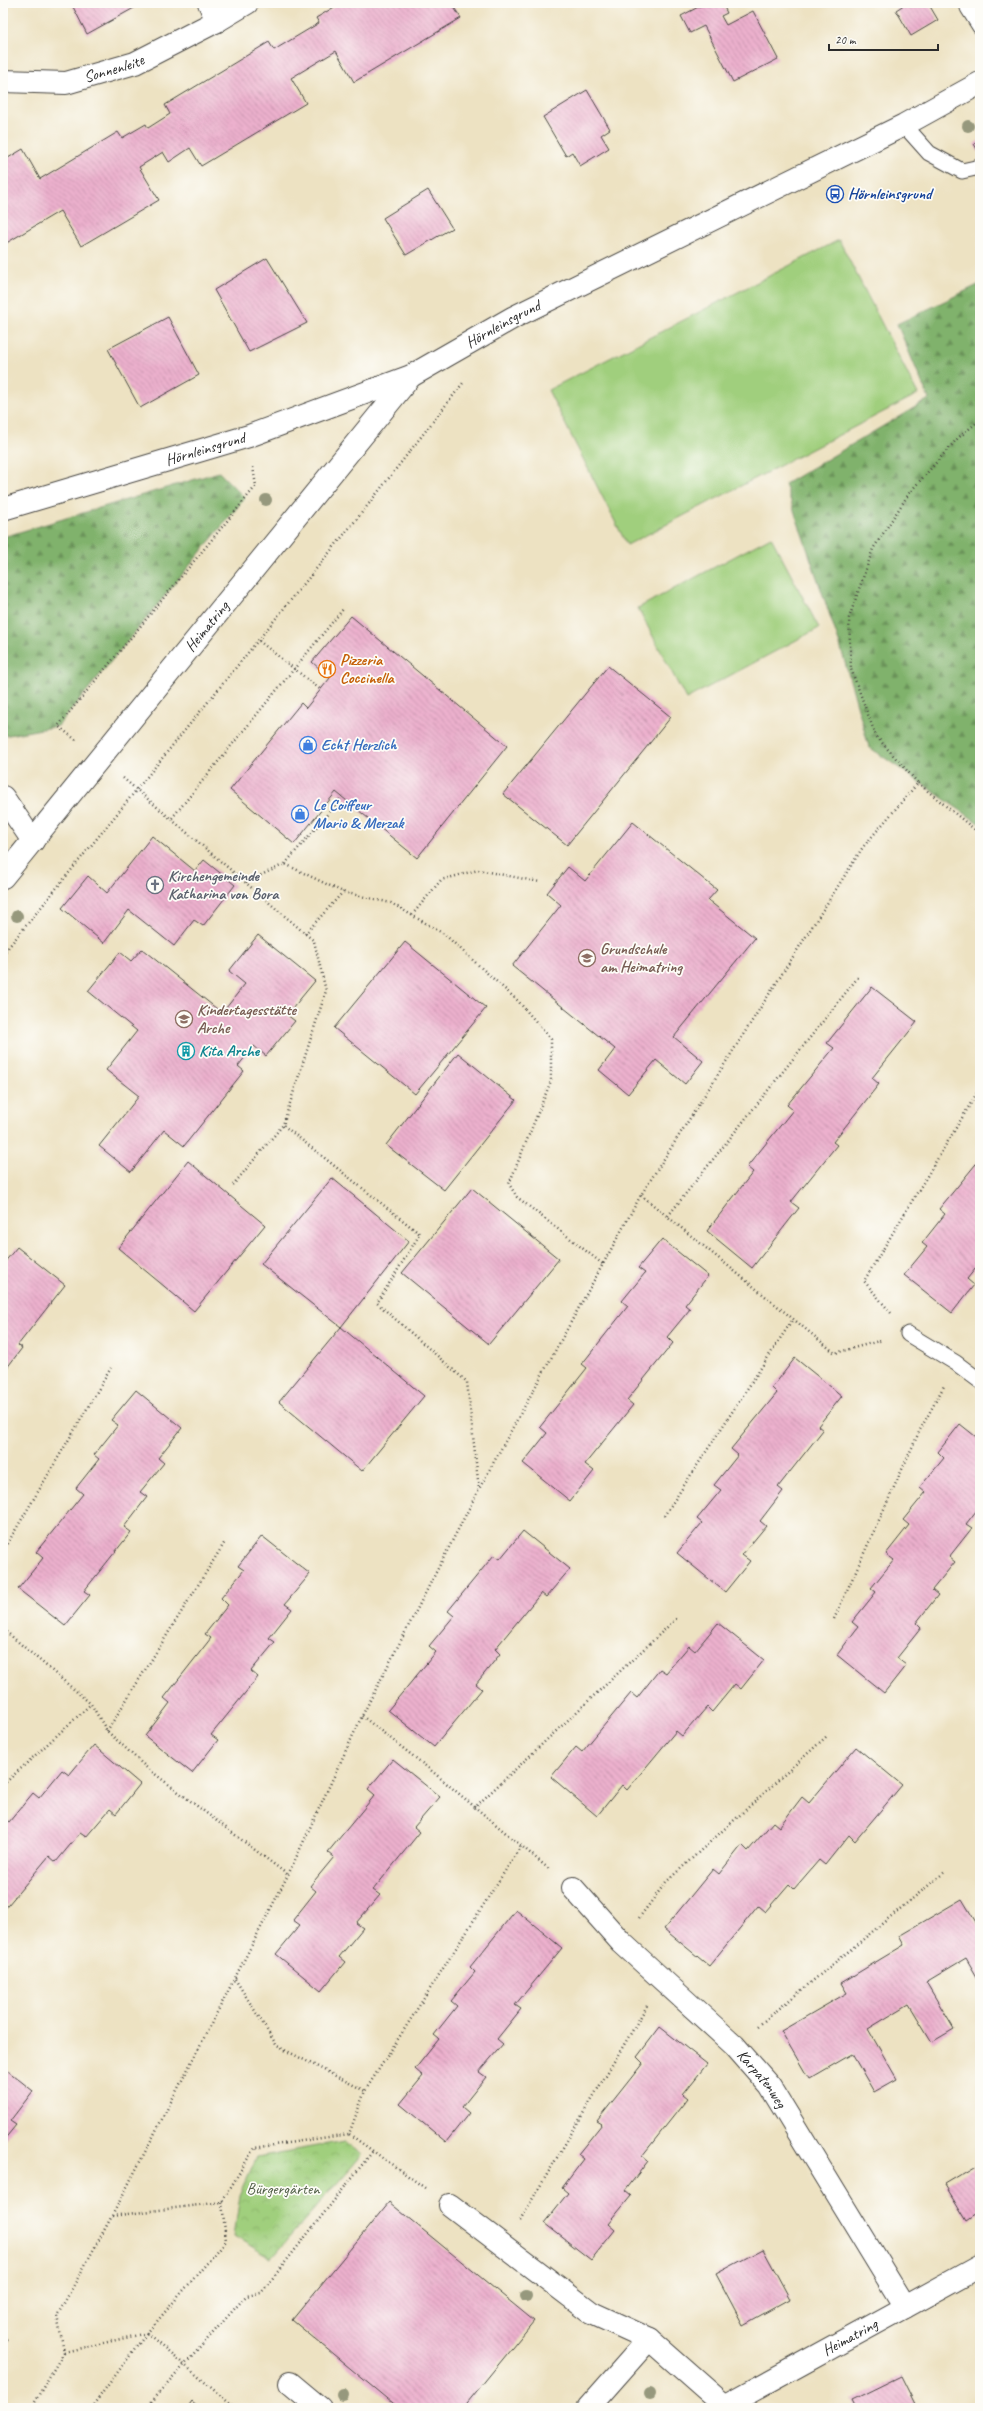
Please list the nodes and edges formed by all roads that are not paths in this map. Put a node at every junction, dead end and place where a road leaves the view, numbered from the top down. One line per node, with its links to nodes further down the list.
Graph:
1 (247, 3): 3 (street, Sonnenleite)
2 (968, 8): 4 (lane)
3 (213, 12): 5 (street, Sonnenleite)
4 (980, 27)
5 (3, 81)
6 (980, 83): 7 (street, Hörnleinsgrund)
7 (904, 125): 8 (lane); 9 (street, Hörnleinsgrund)
8 (980, 167)
9 (411, 376): 10 (street, Hörnleinsgrund); 12 (street, Heimatring)
10 (3, 509)
11 (3, 797): 12 (street)
12 (33, 841): 13 (street, Heimatring)
13 (3, 877)
14 (908, 1334): 15 (lane)
15 (980, 1381)
16 (573, 1888): 19 (street, Karpatenweg)
17 (450, 2205): 20 (street)
18 (980, 2266): 19 (street, Heimatring)
19 (905, 2307): 22 (street, Heimatring)
20 (649, 2339): 22 (street); 24 (street)
21 (290, 2383): 23 (street)
22 (723, 2407)
23 (320, 2408)
24 (588, 2408)

